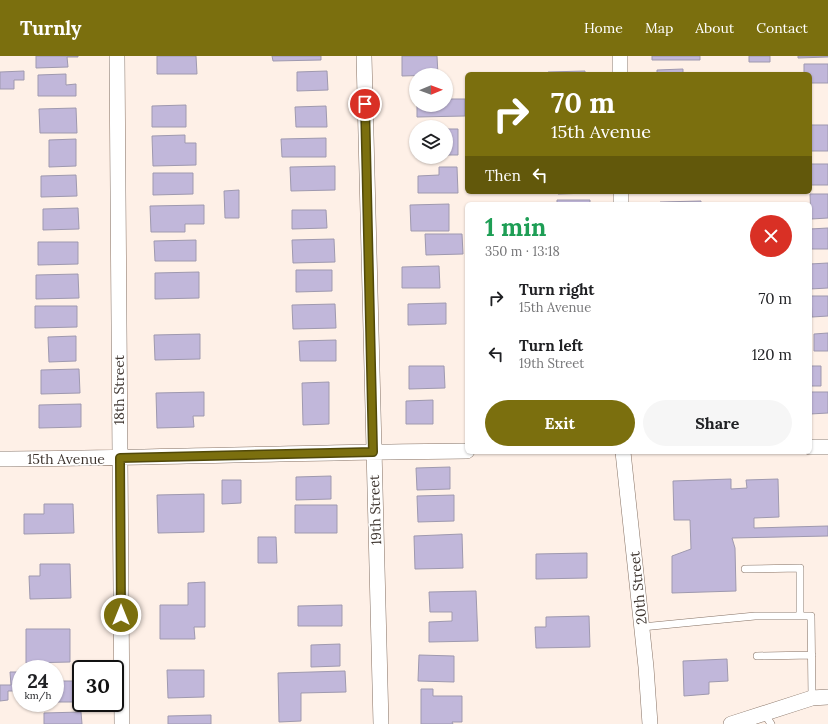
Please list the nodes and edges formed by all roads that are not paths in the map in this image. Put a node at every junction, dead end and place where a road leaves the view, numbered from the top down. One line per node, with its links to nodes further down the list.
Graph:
1 (117, 56): 10 (street, 18th Street)
2 (364, 56): 8 (street, 19th Street)
3 (620, 56): 4 (street)
4 (620, 72)
5 (812, 447): 6 (street)
6 (828, 447)
7 (465, 451): 8 (street, 15th Avenue)
8 (373, 452): 10 (street, 15th Avenue); 21 (street, 19th Street)
9 (624, 454): 14 (street, 20th Street)
10 (120, 458): 11 (street, 15th Avenue); 20 (street, 18th Street)
11 (0, 459)
12 (745, 569): 13 (lane)
13 (800, 616): 14 (lane); 15 (lane)
14 (642, 627): 22 (street, 20th Street)
15 (812, 655): 16 (lane); 18 (lane)
16 (757, 656)
17 (828, 697): 18 (street)
18 (812, 698): 19 (street)
19 (768, 719): 23 (street)
20 (122, 724)
21 (381, 724)
22 (650, 724)
23 (732, 724)

